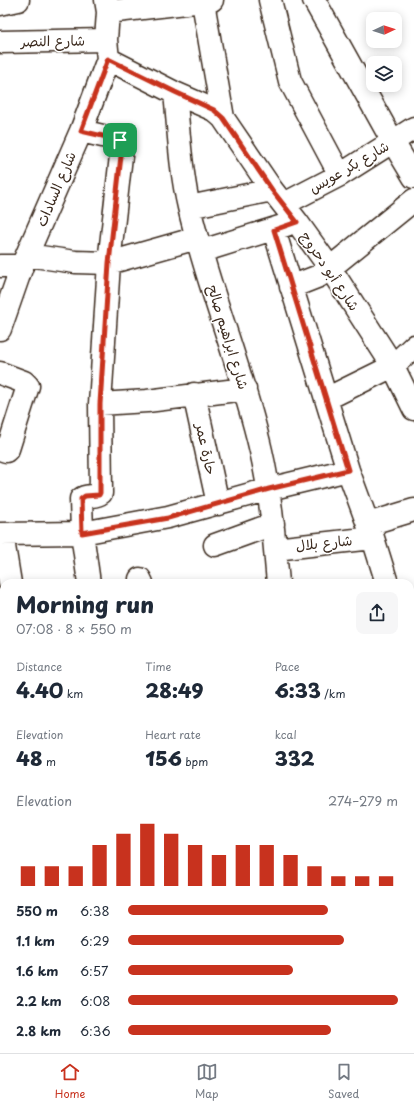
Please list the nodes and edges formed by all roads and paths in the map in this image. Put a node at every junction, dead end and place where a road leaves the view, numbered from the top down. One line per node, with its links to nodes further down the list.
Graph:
1 (18, 0): 5 (street)
2 (270, 0): 14 (street)
3 (314, 0): 13 (street)
4 (208, 1): 6 (street); 10 (street, شارع أبو دحروج)
5 (0, 4)
6 (107, 6): 8 (street, شارع السادات)
7 (0, 42): 8 (street, شارع النصر)
8 (107, 50): 9 (street, شارع أبو دحروج); 12 (street, شارع السادات)
9 (175, 92): 10 (street, شارع أبو دحروج); 18 (street, شارع ابراهيم صالح)
10 (223, 118): 16 (street, شارع أبو دحروج)
11 (414, 128): 13 (street, شارع بكر عويس)
12 (81, 131): 22 (street, شارع السادات); 23 (street)
13 (393, 142): 14 (street, شارع بكر عويس); 15 (street)
14 (340, 175): 16 (street, شارع بكر عويس)
15 (414, 177)
16 (278, 197): 18 (street, شارع بكر عويس); 19 (street, شارع أبو دحروج)
17 (414, 200): 25 (street)
18 (189, 207): 21 (street, شارع ابراهيم صالح)
19 (297, 222): 20 (street); 25 (street, شارع أبو دحروج)
20 (274, 230): 21 (street); 26 (street)
21 (200, 244): 23 (street); 31 (street, شارع ابراهيم صالح)
22 (25, 261): 23 (street); 24 (street); 27 (street, شارع السادات)
23 (109, 263): 35 (street)
24 (0, 266)
25 (330, 268): 26 (street); 29 (street, شارع أبو دحروج)
26 (292, 287): 33 (street)
27 (0, 329)
28 (414, 346): 29 (street)
29 (393, 366): 33 (street); 34 (street, شارع أبو دحروج)
30 (0, 373): 36 (street)
31 (245, 389): 32 (street); 39 (street, شارع ابراهيم صالح)
32 (194, 394): 35 (street); 40 (street, حارة عمر)
33 (326, 399): 38 (street)
34 (412, 402)
35 (100, 404): 44 (street)
36 (7, 426): 37 (street)
37 (0, 449)
38 (348, 470): 39 (street); 43 (street)
39 (269, 489): 40 (street); 42 (street, شارع ابراهيم صالح)
40 (218, 504): 44 (street)
41 (414, 510): 43 (street, شارع بلال)
42 (274, 524): 46 (street); 47 (street, شارع ابراهيم صالح)
43 (371, 531): 47 (street, شارع بلال); 51 (street)
44 (82, 533): 45 (street); 49 (street)
45 (1, 534): 48 (street)
46 (215, 545)
47 (275, 549): 50 (street, شارع ابراهيم صالح)
48 (9, 579)
49 (88, 579)
50 (278, 579)
51 (386, 579)

